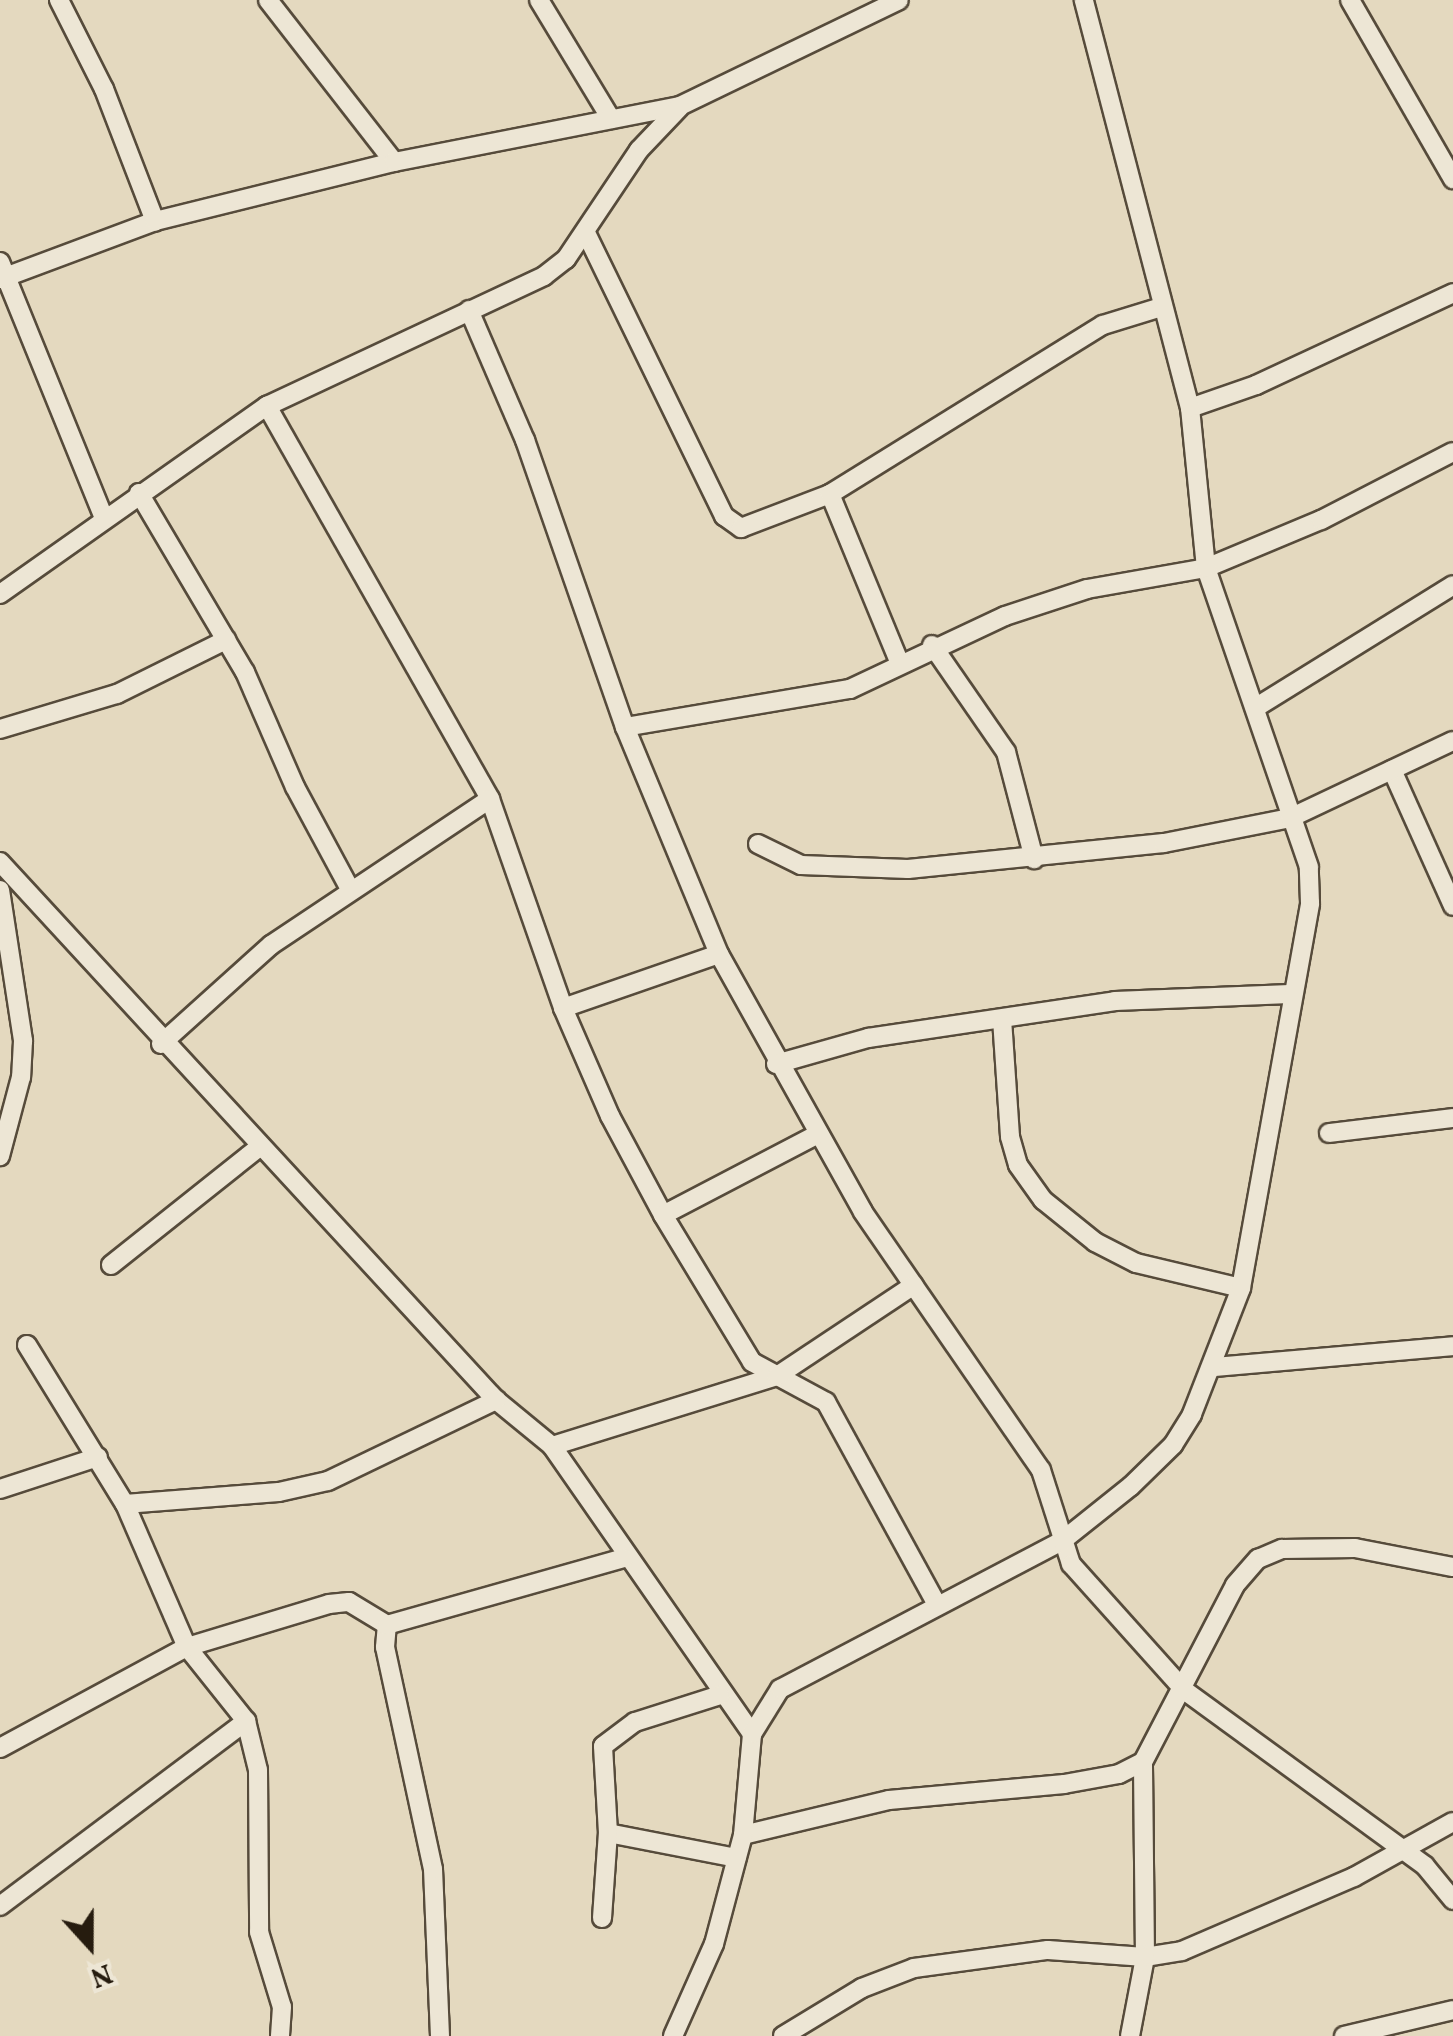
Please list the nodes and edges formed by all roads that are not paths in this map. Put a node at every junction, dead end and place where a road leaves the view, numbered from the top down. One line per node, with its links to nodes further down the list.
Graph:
1 (58, 0): 11 (street)
2 (268, 0): 9 (street)
3 (539, 0): 8 (street)
4 (899, 0): 7 (street)
5 (1084, 0): 15 (street)
6 (1350, 0): 10 (street)
7 (680, 106): 8 (street); 12 (street)
8 (611, 120): 9 (street)
9 (394, 162): 11 (street)
10 (1453, 180)
11 (154, 221): 13 (street)
12 (586, 233): 16 (street); 21 (street)
13 (2, 272): 22 (street)
14 (1453, 293): 18 (street)
15 (1161, 307): 18 (street); 21 (street)
16 (469, 310): 17 (street); 30 (street)
17 (267, 406): 20 (street); 34 (street)
18 (1190, 408): 23 (street)
19 (1453, 452): 23 (street)
20 (139, 493): 22 (street); 26 (street)
21 (830, 494): 28 (street)
22 (104, 518): 25 (street)
23 (1206, 568): 27 (street); 29 (street)
24 (1453, 585): 29 (street)
25 (0, 594)
26 (226, 640): 31 (street); 39 (street)
27 (932, 646): 28 (street); 37 (street)
28 (898, 661): 30 (street)
29 (1255, 708): 35 (street)
30 (625, 728): 42 (street)
31 (0, 729)
32 (1453, 742): 33 (street)
33 (1392, 770): 35 (street); 41 (street)
34 (490, 799): 39 (street); 44 (street)
35 (1290, 818): 37 (street); 43 (street)
36 (758, 844): 37 (street)
37 (1034, 859)
38 (0, 862): 46 (street)
39 (350, 889): 46 (street)
40 (0, 890): 52 (street)
41 (1453, 906)
42 (720, 954): 44 (street); 47 (street)
43 (1290, 994): 45 (street); 56 (street)
44 (564, 1008): 53 (street)
45 (1002, 1019): 47 (street); 56 (street)
46 (161, 1044): 51 (street)
47 (776, 1064): 50 (street)
48 (1453, 1118): 49 (street)
49 (1329, 1133)
50 (818, 1134): 53 (street); 55 (street)
51 (258, 1148): 54 (street); 61 (street)
52 (0, 1156)
53 (663, 1215): 60 (street)
54 (111, 1265)
55 (914, 1285): 60 (street); 66 (street)
56 (1241, 1288): 59 (street)
57 (28, 1344): 63 (street)
58 (1453, 1346): 59 (street)
59 (1215, 1367): 66 (street)
60 (777, 1376): 62 (street); 69 (street)
61 (496, 1400): 62 (street); 65 (street)
62 (552, 1446): 67 (street)
63 (98, 1457): 64 (street); 65 (street)
64 (0, 1489)
65 (125, 1504): 71 (street)
66 (1062, 1541): 69 (street); 72 (street)
67 (624, 1558): 70 (street); 73 (street)
68 (1453, 1567): 72 (street)
69 (936, 1603): 75 (street)
70 (388, 1625): 71 (street); 89 (street)
71 (187, 1648): 74 (street); 76 (street)
72 (1184, 1690): 77 (street); 81 (street)
73 (720, 1695): 75 (street); 79 (street)
74 (246, 1721): 84 (street); 88 (street)
75 (752, 1734): 80 (street)
76 (0, 1748)
77 (1142, 1762): 80 (street); 86 (street)
78 (1453, 1822): 81 (street)
79 (608, 1833): 82 (street); 85 (street)
80 (743, 1835): 82 (street)
81 (1399, 1847): 83 (street); 86 (street)
82 (738, 1858): 90 (street)
83 (1453, 1900)
84 (0, 1906)
85 (602, 1918)
86 (1145, 1957): 91 (street); 92 (street)
87 (1453, 2010): 93 (street)
88 (280, 2036)
89 (440, 2036)
90 (673, 2036)
91 (783, 2036)
92 (1130, 2036)
93 (1344, 2036)

